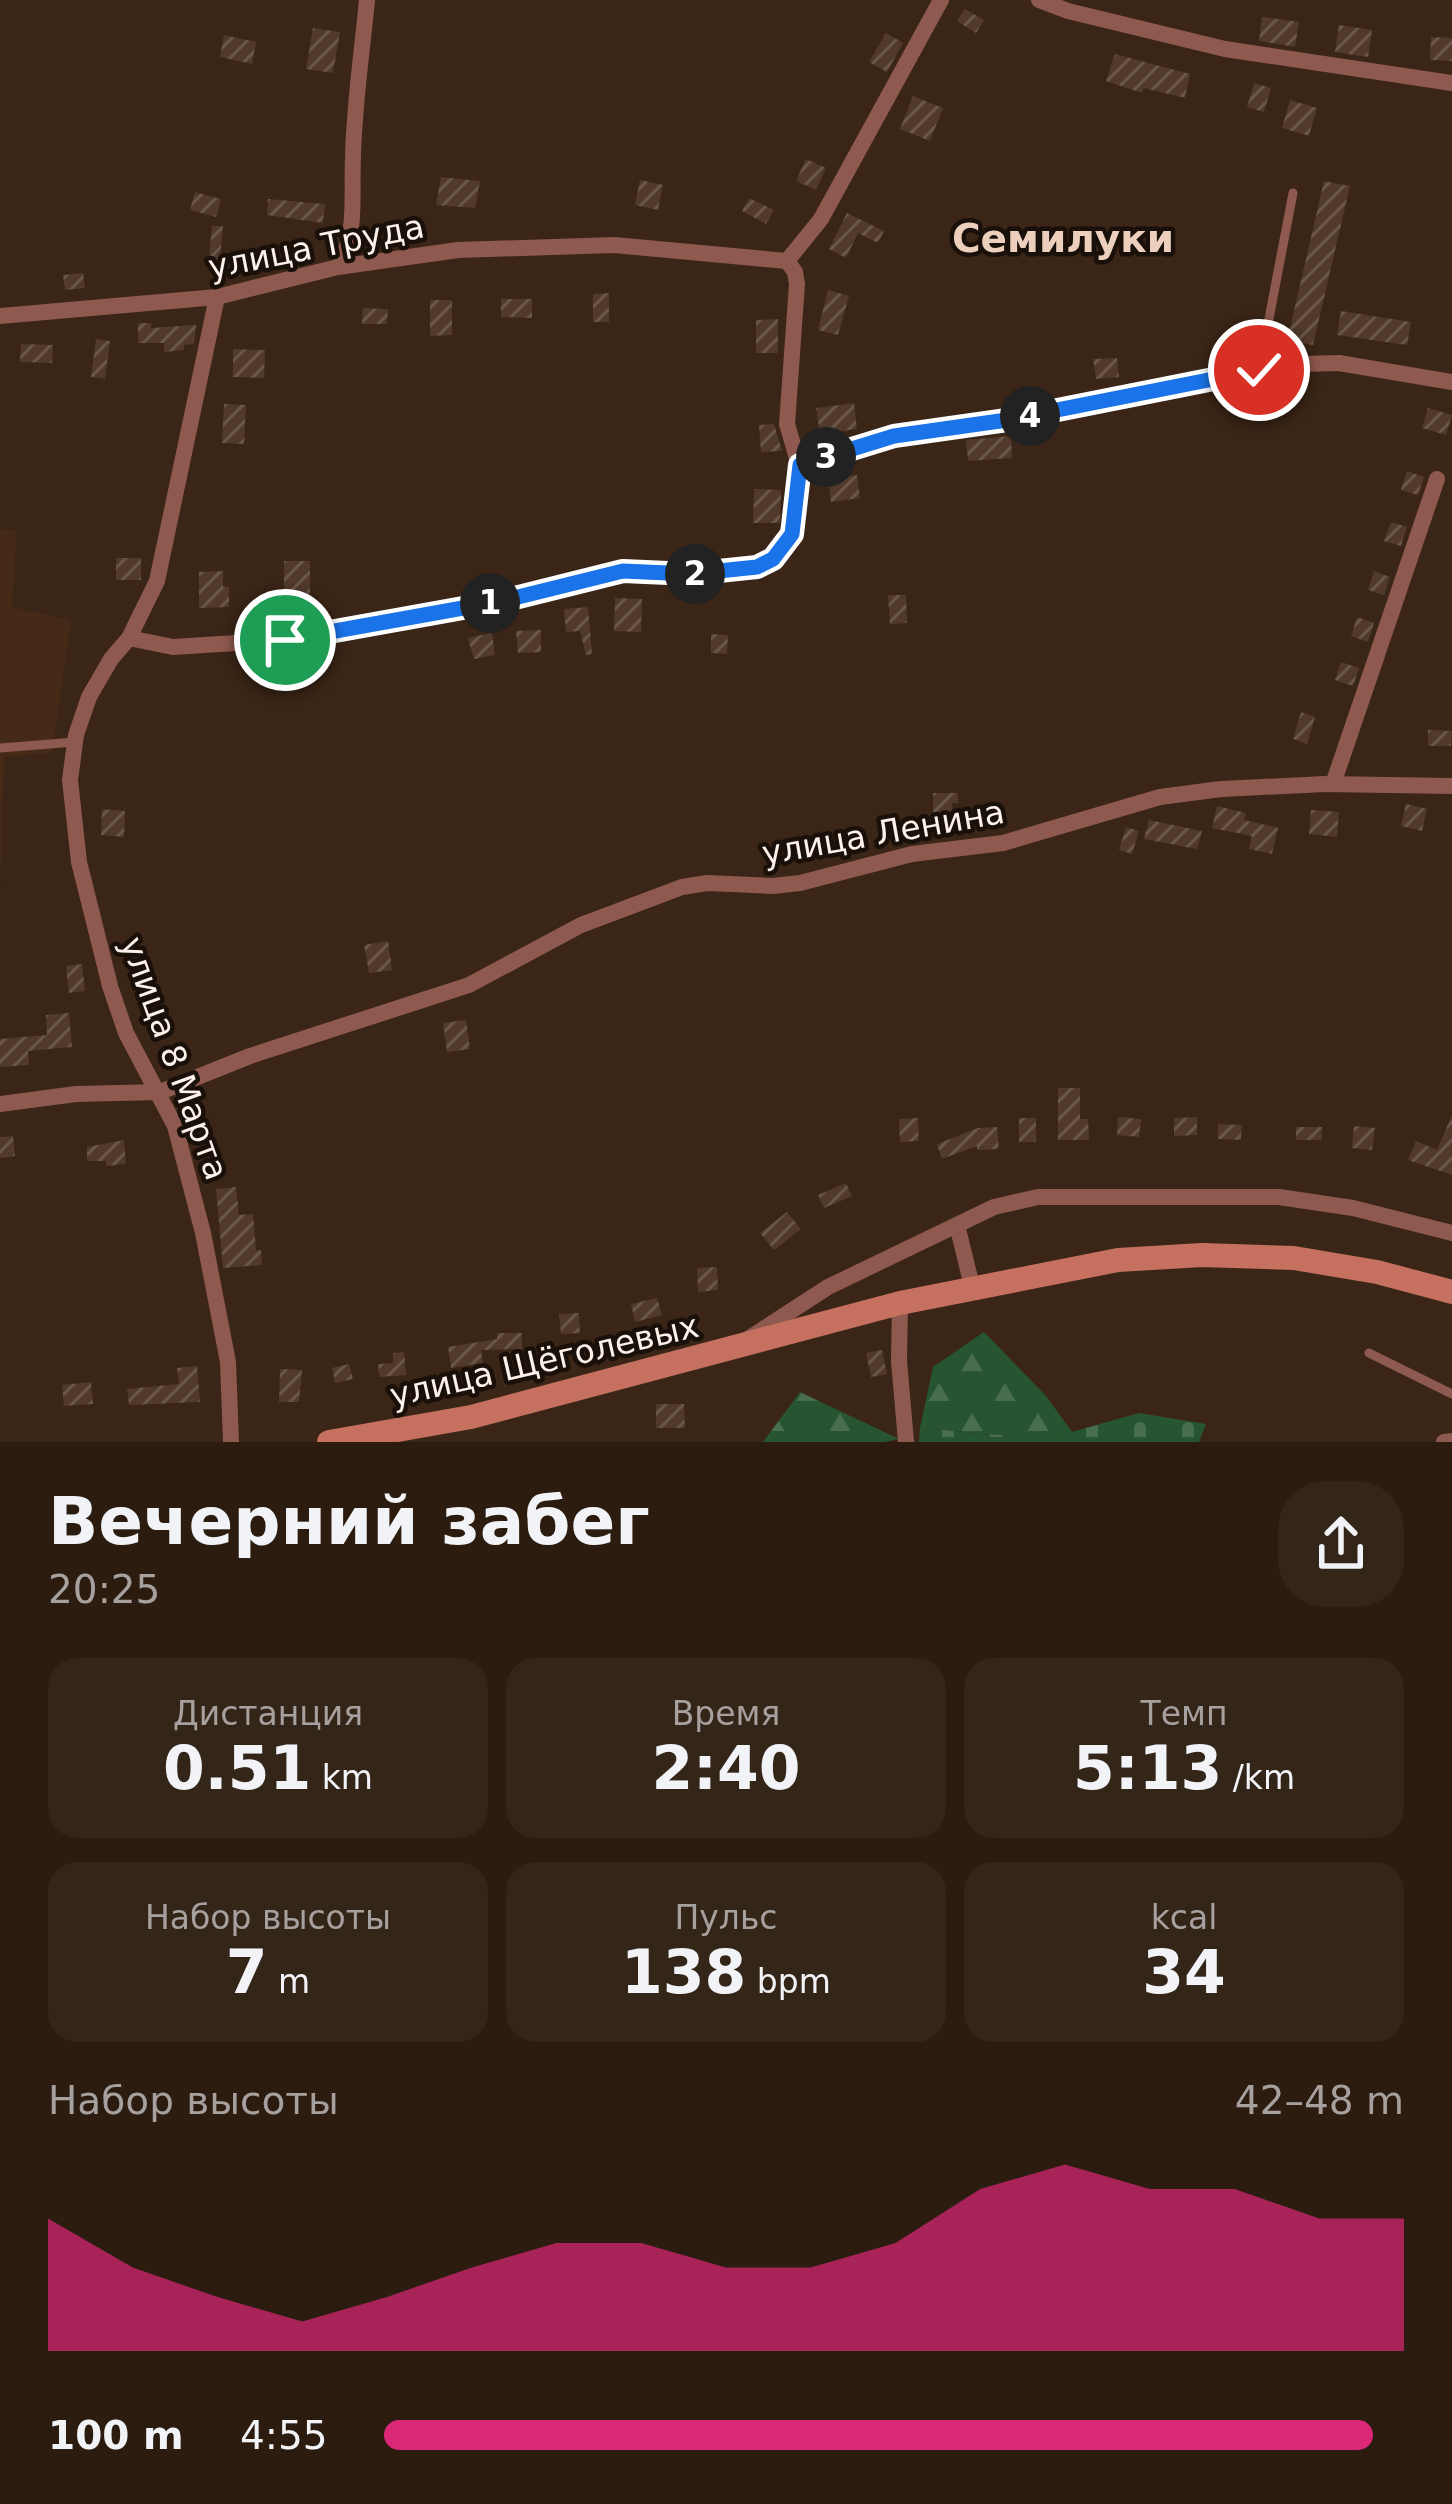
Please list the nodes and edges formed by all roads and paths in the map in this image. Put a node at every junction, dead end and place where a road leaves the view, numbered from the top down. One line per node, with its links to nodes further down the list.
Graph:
1 (367, 0): 7 (street)
2 (941, 0): 6 (street)
3 (1040, 0): 4 (street)
4 (1452, 83)
5 (1293, 193): 10 (lane)
6 (787, 261): 7 (street, улица Труда); 12 (street)
7 (338, 267): 8 (street, улица Труда)
8 (217, 297): 9 (street, улица Труда); 14 (street, улица 8 Марта)
9 (0, 316)
10 (1259, 370): 11 (street); 12 (street)
11 (1452, 382)
12 (800, 465): 14 (street)
13 (1437, 479): 17 (street)
14 (129, 638): 15 (street, улица 8 Марта)
15 (75, 742): 16 (lane); 19 (street, улица 8 Марта)
16 (0, 748)
17 (1333, 784): 18 (street, улица Ленина); 19 (street, улица Ленина)
18 (1452, 786)
19 (160, 1092): 20 (street, улица Ленина); 29 (street, улица 8 Марта)
20 (0, 1104)
21 (957, 1225): 22 (street, улица Щёголевых); 23 (street); 26 (street, улица Щёголевых)
22 (1452, 1232)
23 (972, 1286): 24 (main road); 25 (main road)
24 (1452, 1292)
25 (900, 1303): 26 (main road); 31 (street)
26 (738, 1347): 30 (main road, улица Щёголевых)
27 (1369, 1352): 28 (lane)
28 (1452, 1394)
29 (231, 1442)
30 (329, 1442)
31 (906, 1442)

